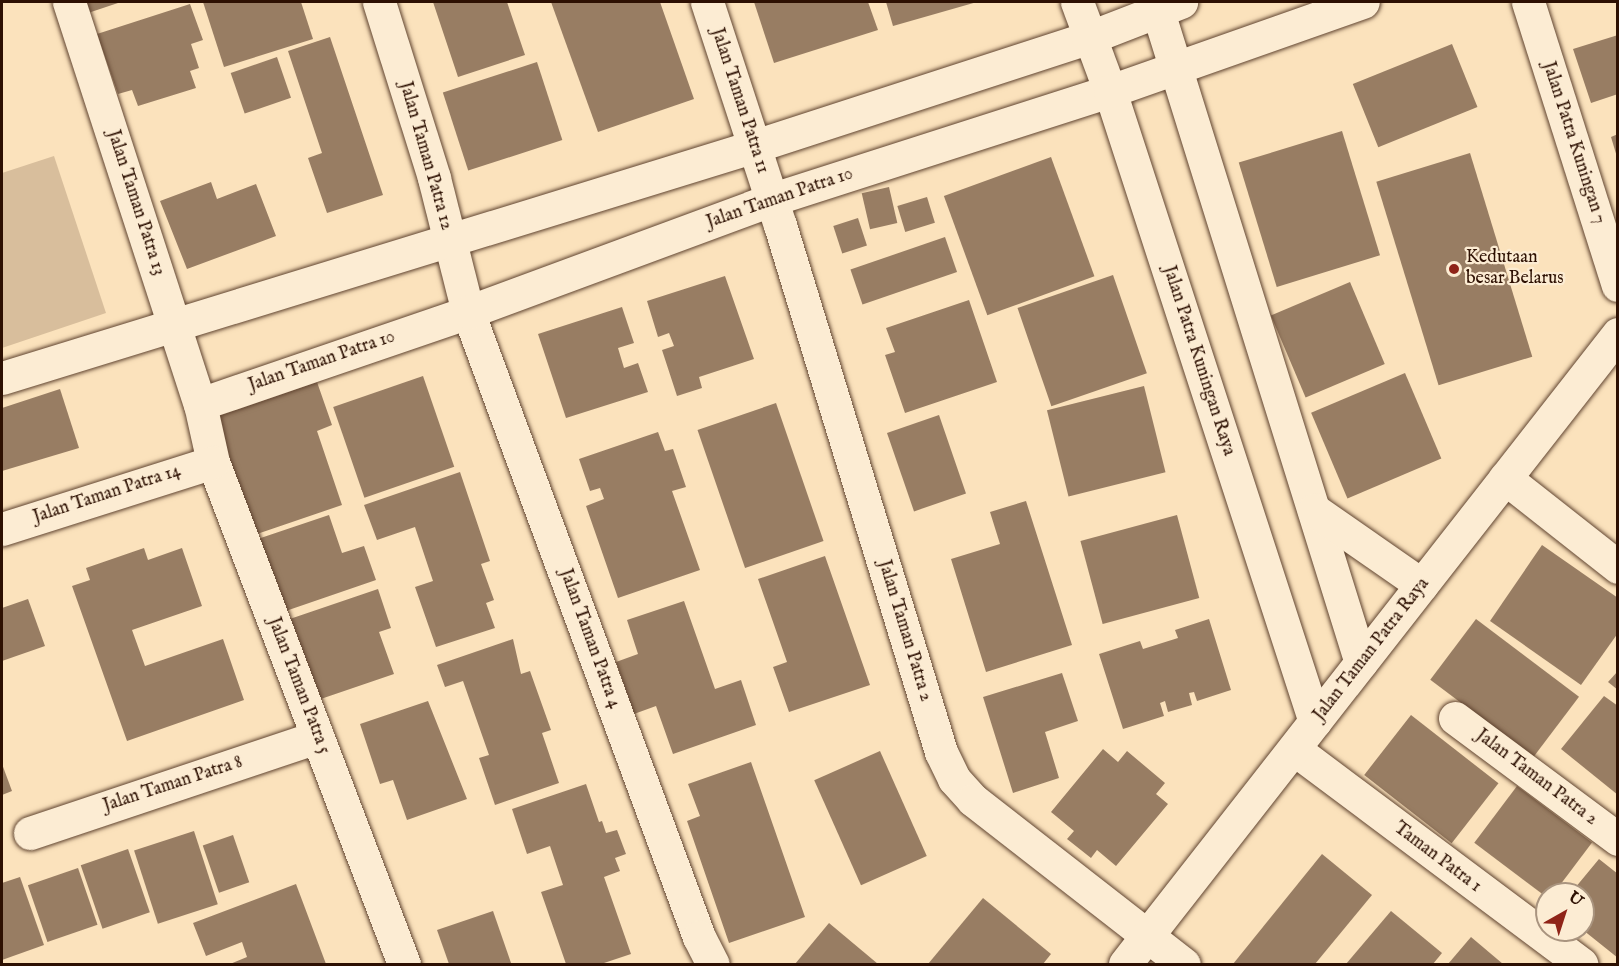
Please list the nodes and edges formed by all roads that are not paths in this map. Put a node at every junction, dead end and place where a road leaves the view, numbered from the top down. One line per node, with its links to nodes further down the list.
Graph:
1 (69, 2): 16 (street, Jalan Taman Patra 13)
2 (379, 2): 13 (street, Jalan Taman Patra 12)
3 (707, 2): 11 (street, Jalan Taman Patra 11)
4 (1077, 2): 8 (street, Jalan Patra Kuningan Raya)
5 (1363, 2): 9 (street, Jalan Taman Patra 10)
6 (1528, 2): 14 (street, Jalan Patra Kuningan 7)
7 (1165, 4): 8 (street); 9 (street)
8 (1089, 38): 10 (street, Jalan Patra Kuningan Raya); 11 (street)
9 (1176, 66): 10 (street, Jalan Taman Patra 10); 22 (street)
10 (1110, 91): 12 (street, Jalan Taman Patra 10); 28 (street, Jalan Patra Kuningan Raya)
11 (755, 146): 12 (street, Jalan Taman Patra 11); 13 (street)
12 (770, 200): 15 (street, Jalan Taman Patra 10); 33 (street, Jalan Taman Patra 2)
13 (448, 239): 15 (street, Jalan Taman Patra 12); 16 (street)
14 (1617, 285)
15 (468, 312): 19 (street, Jalan Taman Patra 10); 35 (street, Jalan Taman Patra 4)
16 (174, 323): 18 (street); 19 (street, Jalan Taman Patra 13)
17 (1617, 334): 21 (street, Jalan Taman Patra Raya)
18 (2, 378)
19 (200, 404): 20 (street, Jalan Taman Patra 5)
20 (213, 462): 23 (street, Jalan Taman Patra 14); 29 (street, Jalan Taman Patra 5)
21 (1505, 478): 24 (street); 25 (street, Jalan Taman Patra Raya)
22 (1314, 510): 25 (street); 26 (street)
23 (2, 529)
24 (1617, 567)
25 (1422, 585): 26 (street, Jalan Taman Patra Raya)
26 (1361, 663): 28 (street, Jalan Taman Patra Raya)
27 (1455, 718): 32 (street, Jalan Taman Patra 2)
28 (1315, 722): 30 (street, Jalan Taman Patra Raya)
29 (317, 737): 31 (street, Jalan Taman Patra 8); 34 (street, Jalan Taman Patra 5)
30 (1294, 749): 33 (street, Jalan Taman Patra Raya); 38 (street, Taman Patra 1)
31 (30, 833)
32 (1617, 839)
33 (1148, 936): 36 (street, Jalan Taman Patra Raya); 37 (street, Jalan Taman Patra 2)
34 (404, 964)
35 (713, 964)
36 (1125, 964)
37 (1184, 964)
38 (1581, 964)

